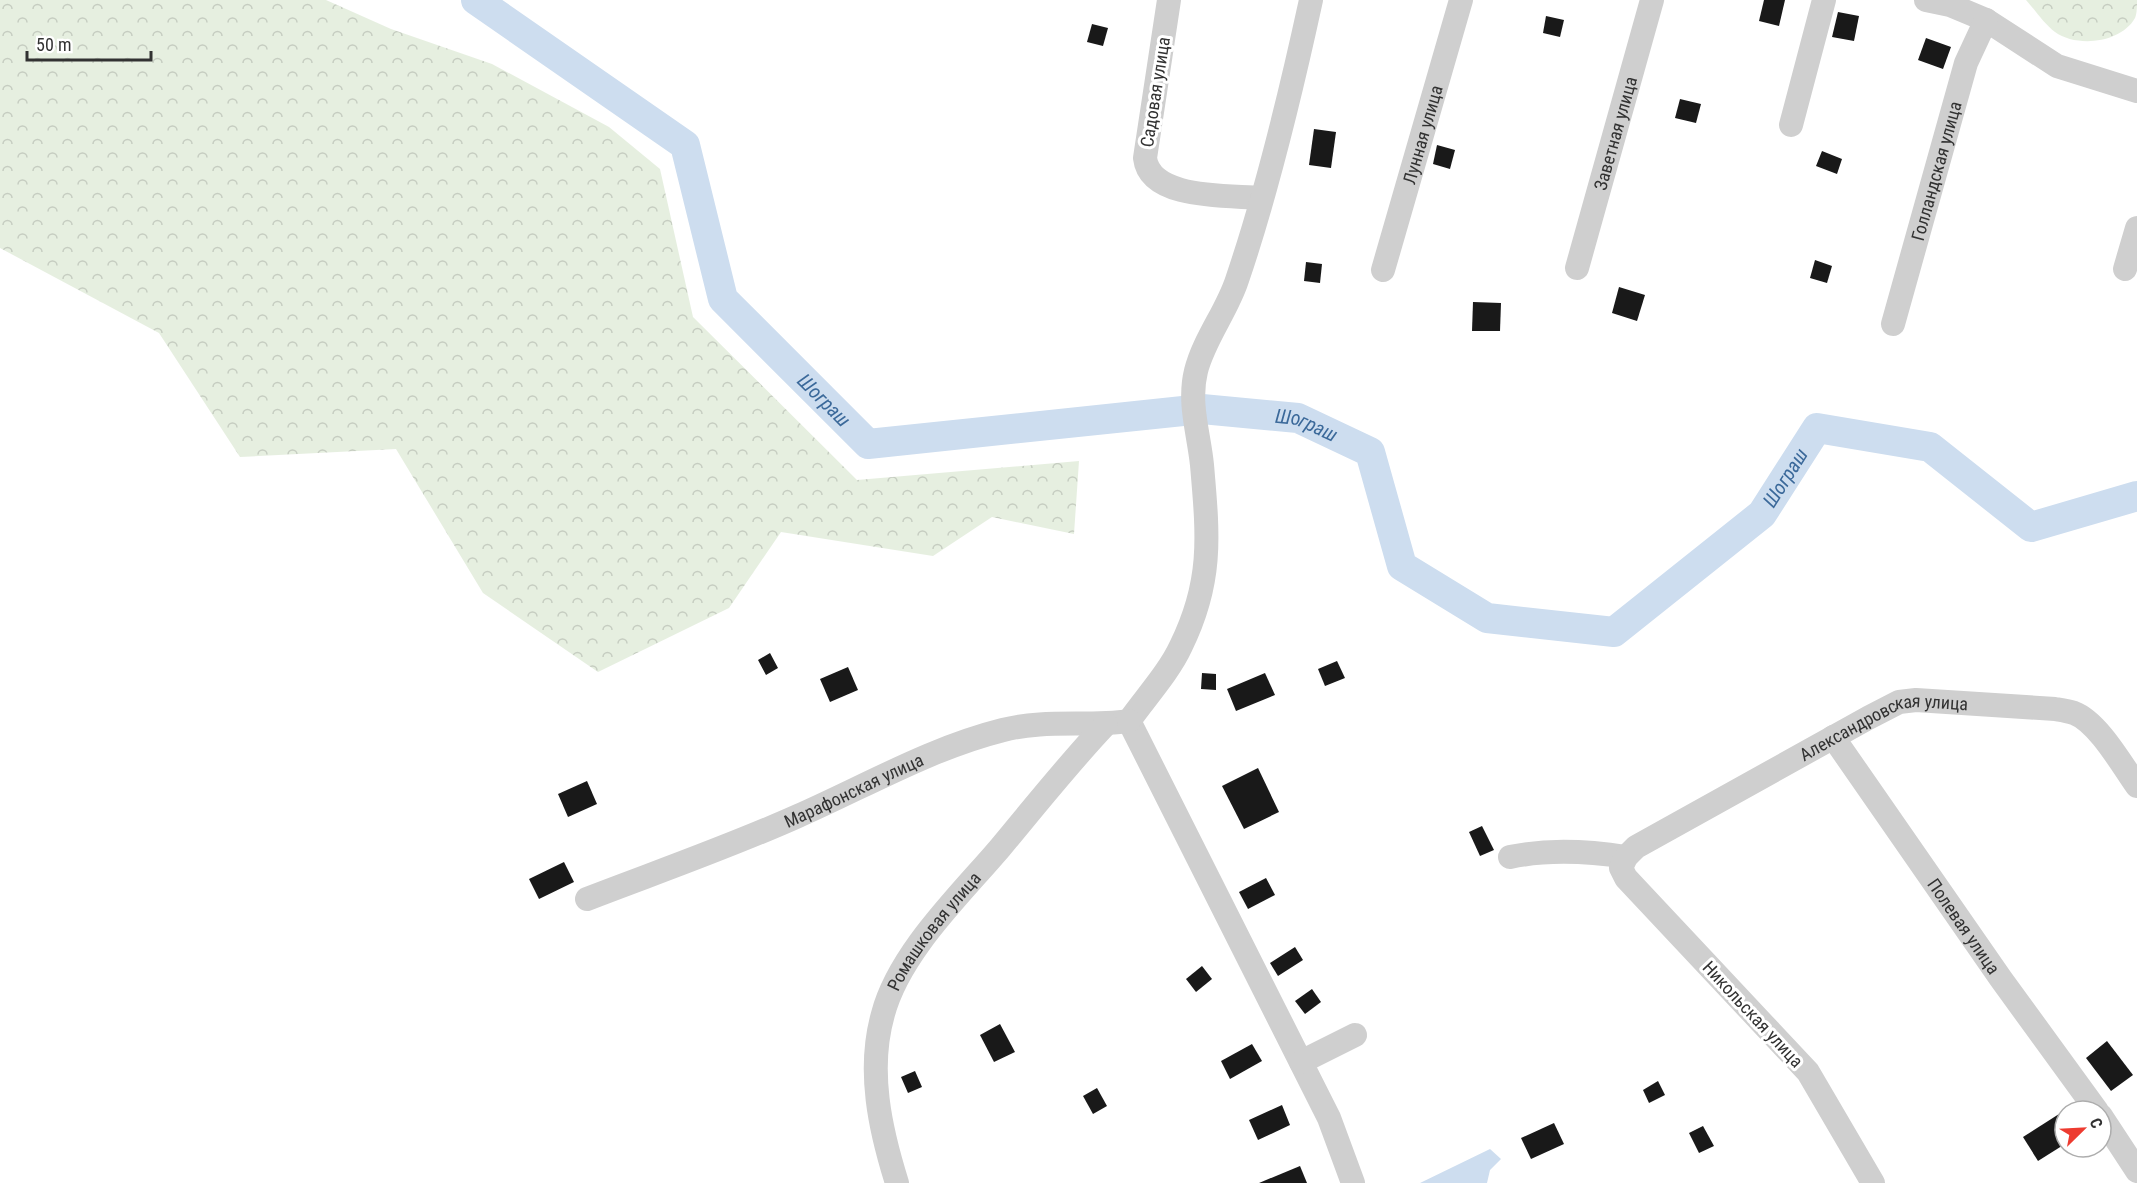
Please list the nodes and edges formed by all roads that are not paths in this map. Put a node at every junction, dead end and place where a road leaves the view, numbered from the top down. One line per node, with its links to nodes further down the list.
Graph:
1 (1169, 0): 10 (street, Садовая улица)
2 (1311, 0): 10 (street, Ромашковая улица)
3 (1461, 0): 14 (street, Лунная улица)
4 (1652, 0): 12 (street, Заветная улица)
5 (1824, 0): 9 (street)
6 (1926, 0): 7 (street)
7 (1986, 20): 8 (street); 15 (street, Голландская улица)
8 (2135, 88)
9 (1791, 125)
10 (1261, 198): 16 (street, Ромашковая улица)
11 (2137, 228): 13 (street)
12 (1577, 268)
13 (2125, 269)
14 (1383, 270)
15 (1893, 324)
16 (1118, 722): 21 (street, Марафонская улица); 23 (street); 27 (street, Ромашковая улица)
17 (1833, 737): 18 (street, Александровская улица); 20 (street, Александровская улица); 24 (street, Полевая улица)
18 (2137, 786)
19 (1510, 857): 20 (street)
20 (1626, 857): 29 (street, Никольская улица)
21 (587, 899)
22 (1355, 1035): 23 (street)
23 (1301, 1062): 28 (street)
24 (2088, 1099)
25 (2113, 1134): 26 (street)
26 (2137, 1171)
27 (897, 1183)
28 (1353, 1183)
29 (1873, 1183)

